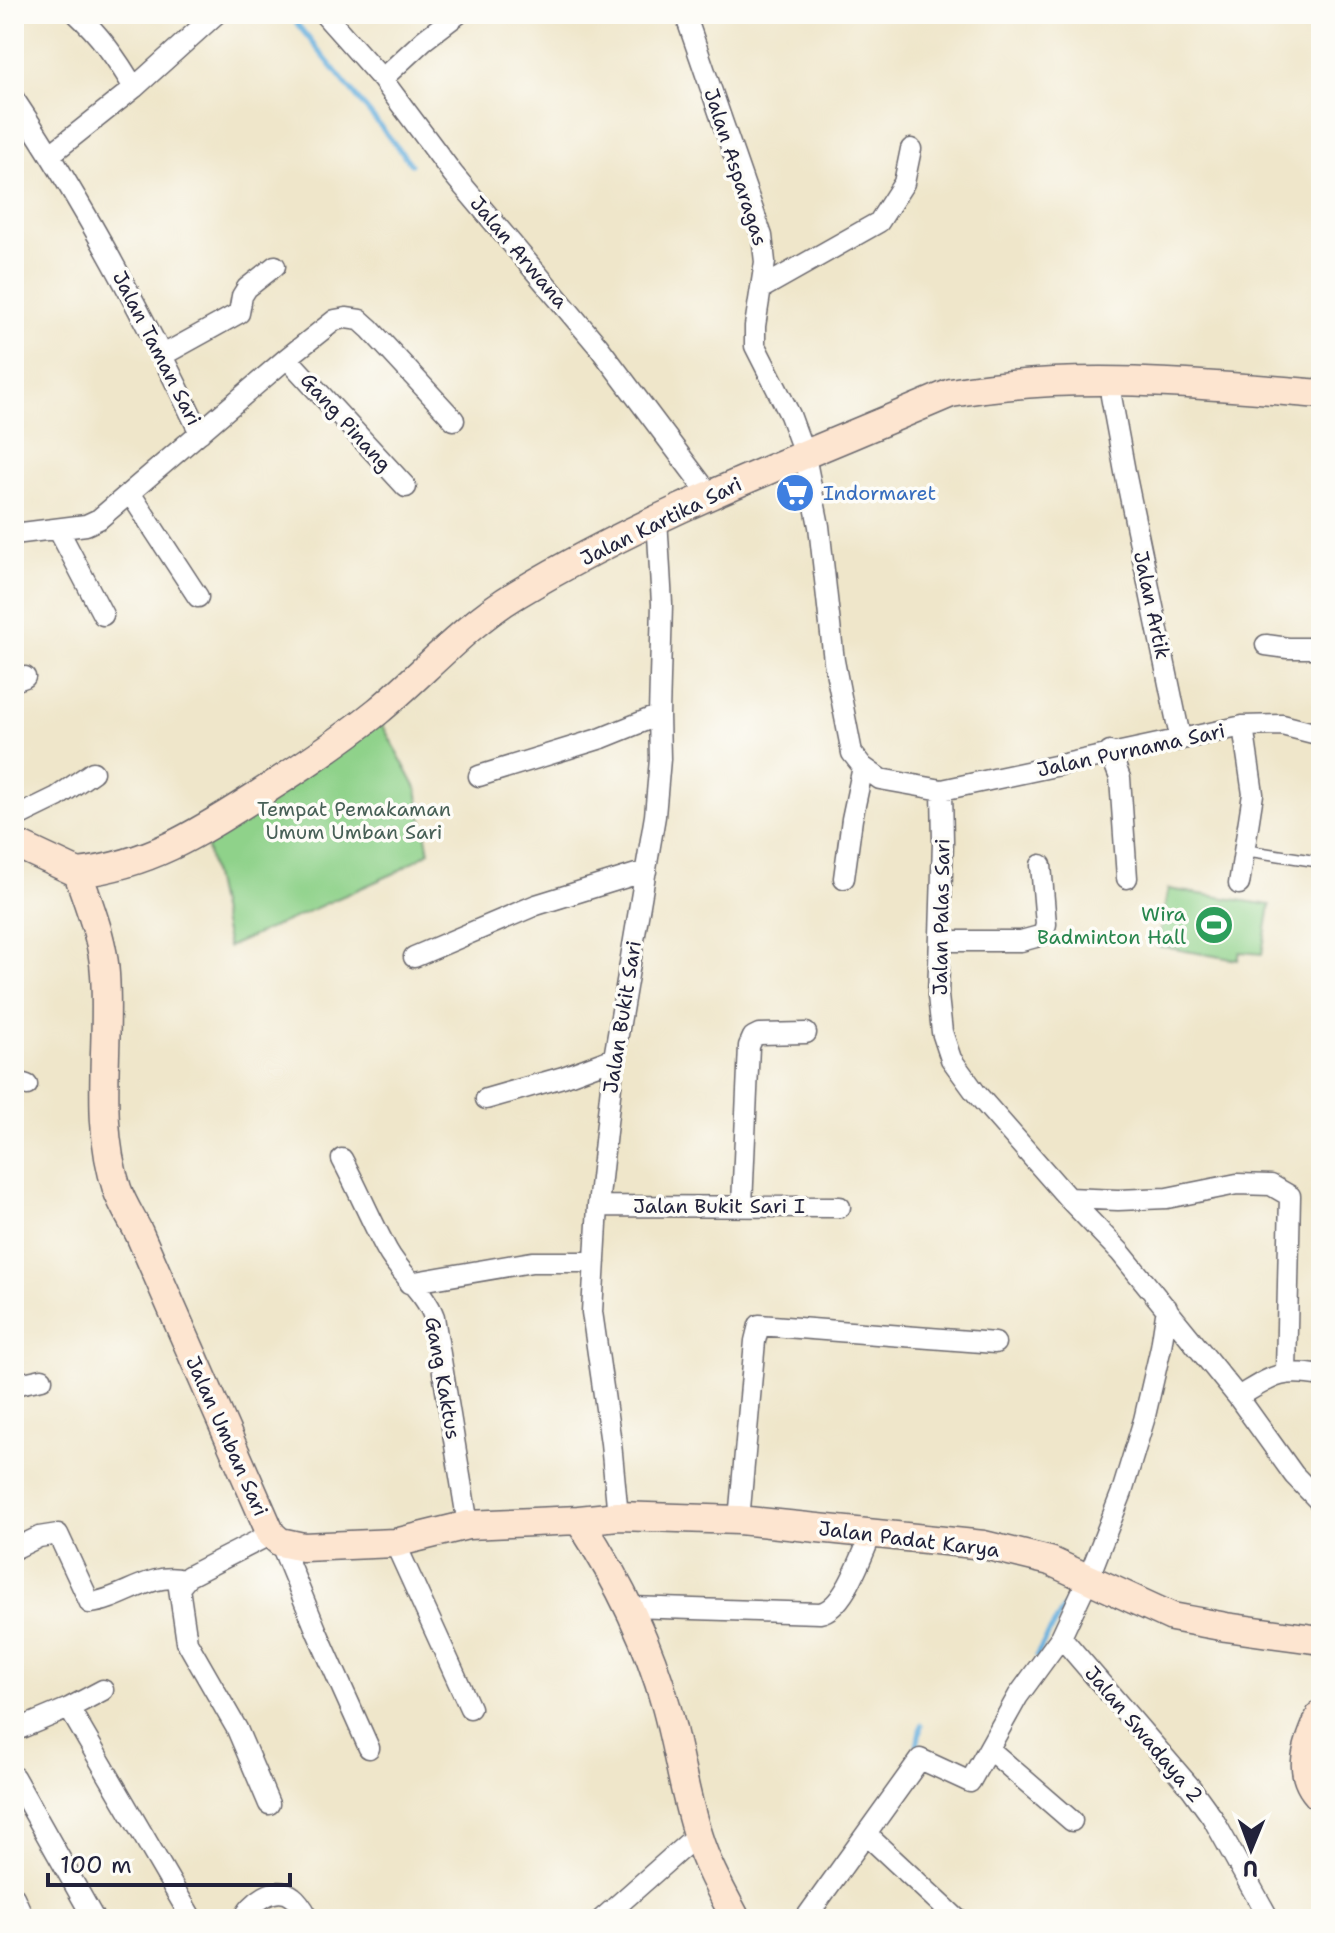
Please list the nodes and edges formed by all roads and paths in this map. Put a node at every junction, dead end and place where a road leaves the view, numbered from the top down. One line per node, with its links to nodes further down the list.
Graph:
1 (77, 14): 7 (street)
2 (216, 14): 7 (street)
3 (324, 14): 6 (street, Jalan Arwana)
4 (458, 14): 6 (street)
5 (685, 14): 12 (street, Jalan Asparagas)
6 (382, 79): 22 (street, Jalan Arwana)
7 (134, 88): 10 (street)
8 (14, 99): 10 (street, Jalan Taman Sari)
9 (911, 149): 12 (street)
10 (51, 154): 13 (street, Jalan Taman Sari)
11 (275, 266): 13 (street)
12 (762, 288): 19 (street, Jalan Asparagas)
13 (163, 355): 18 (street, Jalan Taman Sari)
14 (287, 358): 17 (street); 18 (street); 20 (street, Gang Pinang)
15 (1113, 379): 16 (street, Jalan Kartika Sari); 19 (street, Jalan Kartika Sari); 33 (street, Jalan Artik)
16 (1321, 394)
17 (454, 420)
18 (200, 433): 21 (street, Jalan Taman Sari)
19 (805, 456): 22 (street, Jalan Kartika Sari); 35 (street)
20 (406, 487)
21 (130, 493): 24 (street, Jalan Taman Sari); 26 (street)
22 (709, 494): 23 (street, Jalan Kartika Sari)
23 (657, 518): 30 (street, Jalan Bukit Sari); 45 (street, Jalan Kartika Sari)
24 (58, 529): 25 (street, Jalan Taman Sari); 27 (street)
25 (14, 534)
26 (198, 597)
27 (103, 615)
28 (1266, 645): 29 (street)
29 (1321, 648)
30 (659, 715): 37 (street); 44 (street, Jalan Bukit Sari)
31 (1243, 726): 32 (street, Jalan Purnama Sari); 33 (street, Jalan Purnama Sari); 41 (street)
32 (1321, 735)
33 (1180, 737): 34 (street, Jalan Purnama Sari)
34 (1110, 752): 38 (street, Jalan Purnama Sari); 47 (street)
35 (863, 767): 38 (street); 46 (street)
36 (93, 772): 39 (street)
37 (479, 776)
38 (942, 790): 49 (street, Jalan Palas Sari)
39 (14, 818)
40 (14, 843): 45 (street)
41 (1244, 850): 42 (lane); 48 (street)
42 (1321, 862)
43 (1041, 865): 49 (street)
44 (646, 871): 50 (street); 52 (street, Jalan Bukit Sari)
45 (78, 873): 74 (street, Jalan Umban Sari)
46 (844, 878)
47 (1127, 878)
48 (1239, 884)
49 (941, 941): 55 (street, Jalan Palas Sari)
50 (414, 957)
51 (806, 1033): 56 (street)
52 (614, 1058): 53 (street); 57 (street, Jalan Bukit Sari)
53 (486, 1099)
54 (342, 1159): 60 (street, Gang Kaktus)
55 (1068, 1198): 61 (street, Jalan Palas Sari); 63 (street)
56 (742, 1205): 57 (street, Jalan Bukit Sari I); 58 (street, Jalan Bukit Sari I)
57 (598, 1206): 59 (street, Jalan Bukit Sari)
58 (840, 1207)
59 (595, 1262): 60 (street); 69 (street, Jalan Bukit Sari)
60 (409, 1283): 72 (street, Gang Kaktus)
61 (1167, 1308): 67 (street, Jalan Palas Sari); 77 (street)
62 (995, 1343): 71 (street)
63 (1286, 1372): 64 (street); 67 (street)
64 (1321, 1376)
65 (42, 1379): 66 (street)
66 (14, 1385)
67 (1238, 1397): 68 (street, Jalan Palas Sari)
68 (1321, 1503)
69 (618, 1516): 70 (street, Jalan Padat Karya); 71 (street, Jalan Padat Karya)
70 (579, 1520): 72 (street); 79 (street)
71 (739, 1520): 73 (street, Jalan Padat Karya)
72 (468, 1525): 75 (street)
73 (872, 1533): 77 (street, Jalan Padat Karya); 79 (street)
74 (275, 1538): 75 (street); 78 (street); 87 (street)
75 (395, 1543): 84 (street)
76 (14, 1549): 78 (street)
77 (1088, 1579): 80 (street); 81 (street, Jalan Padat Karya)
78 (183, 1580): 91 (street)
79 (630, 1607): 93 (street)
80 (1061, 1637): 88 (street); 105 (street, Jalan Swadaya 2)
81 (1321, 1640)
82 (103, 1690): 83 (street)
83 (69, 1708): 86 (street); 98 (street)
84 (470, 1708)
85 (1321, 1714): 90 (street)
86 (14, 1731)
87 (369, 1748)
88 (990, 1750): 92 (street); 94 (street)
89 (14, 1777): 96 (street)
90 (1321, 1798)
91 (269, 1804)
92 (1072, 1821)
93 (697, 1835): 101 (street); 102 (street)
94 (867, 1835): 103 (street); 104 (street)
95 (14, 1897): 97 (street)
96 (88, 1917)
97 (24, 1919)
98 (192, 1919)
99 (244, 1919): 100 (street)
100 (309, 1919)
101 (602, 1919)
102 (736, 1919)
103 (805, 1919)
104 (957, 1919)
105 (1269, 1919)

